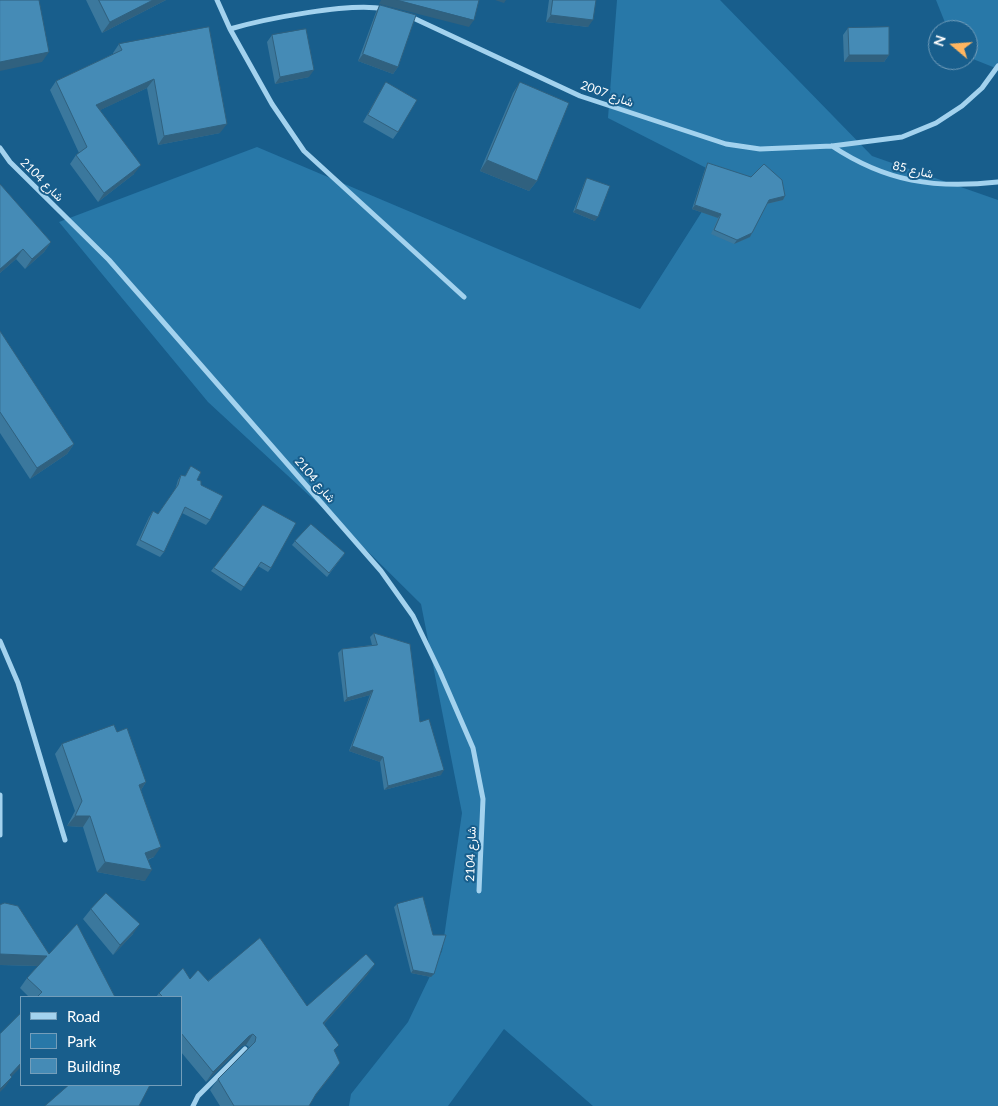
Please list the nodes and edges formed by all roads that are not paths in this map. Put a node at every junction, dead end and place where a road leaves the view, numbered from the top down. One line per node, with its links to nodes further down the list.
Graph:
1 (217, 0): 4 (street)
2 (387, 10): 4 (street)
3 (404, 14): 6 (street, شارع 2007)
4 (230, 29): 9 (street)
5 (998, 66): 6 (street, شارع 2007)
6 (832, 146): 8 (street, شارع 85)
7 (0, 148): 14 (street, شارع 2104)
8 (998, 182)
9 (464, 297)
10 (0, 640): 13 (street)
11 (0, 795): 12 (street)
12 (0, 835)
13 (65, 840)
14 (479, 891)
15 (245, 1049): 16 (street)
16 (193, 1106)

